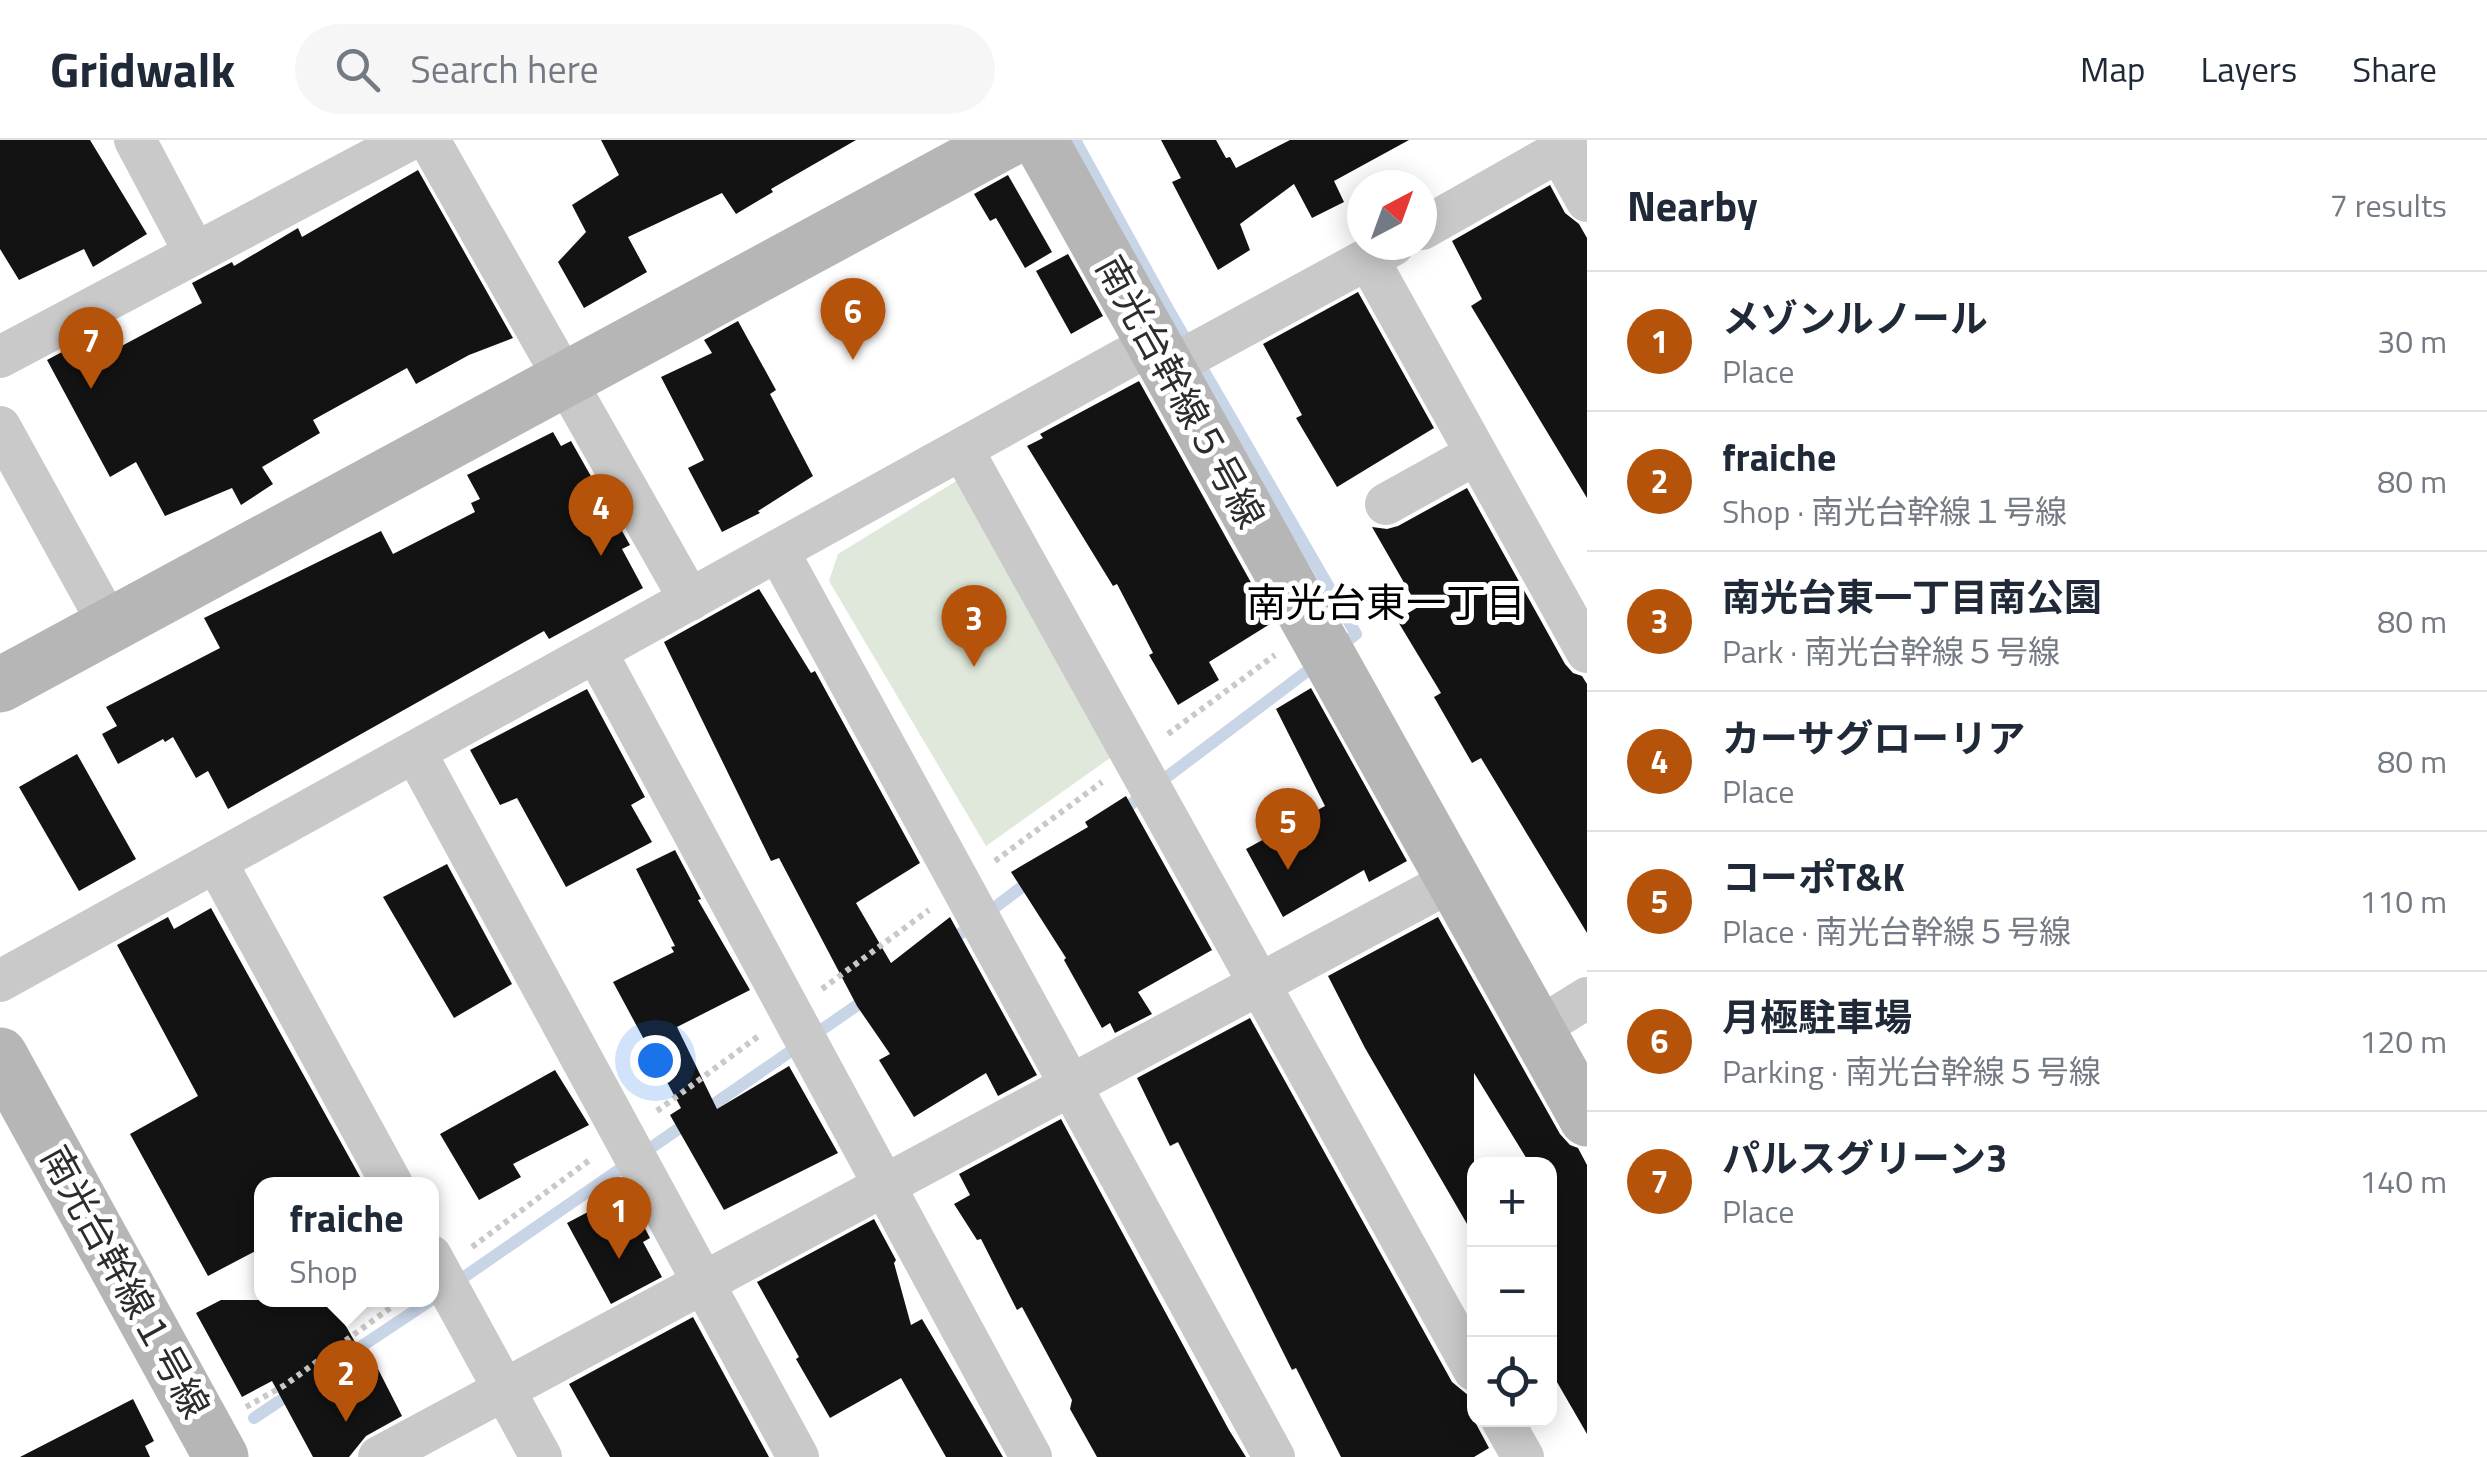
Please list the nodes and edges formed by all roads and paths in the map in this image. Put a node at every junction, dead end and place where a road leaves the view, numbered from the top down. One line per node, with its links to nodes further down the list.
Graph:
1 (134, 140): 9 (street)
2 (409, 140): 9 (street)
3 (429, 140): 14 (street)
4 (1008, 140): 14 (street)
5 (1040, 140): 12 (street, 南光台幹線５号線)
6 (1569, 146): 7 (street); 8 (street)
7 (1587, 201)
8 (1437, 221)
9 (196, 253): 13 (street)
10 (1365, 260): 12 (street)
11 (1385, 260): 17 (street)
12 (1181, 352): 16 (street); 22 (street, 南光台幹線５号線)
13 (0, 356)
14 (566, 380): 20 (street); 21 (street)
15 (0, 426): 21 (street)
16 (962, 449): 19 (street); 27 (street)
17 (1476, 454): 18 (street); 24 (street)
18 (1386, 504)
19 (778, 551): 20 (street); 30 (street)
20 (690, 600): 23 (street)
21 (111, 628): 25 (street)
22 (1324, 648): 27 (path); 29 (street, 南光台幹線５号線)
23 (596, 652): 26 (street); 34 (street)
24 (1587, 652)
25 (0, 685)
26 (415, 752): 28 (street); 39 (street)
27 (1146, 778): 30 (path); 32 (street)
28 (216, 862): 31 (street); 40 (street)
29 (1453, 880): 32 (street); 35 (street, 南光台幹線５号線)
30 (972, 905): 34 (path); 37 (street)
31 (0, 982)
32 (1260, 983): 37 (street); 45 (street)
33 (1587, 998): 35 (street)
34 (800, 1029): 39 (path); 41 (street)
35 (1537, 1029): 38 (street, 南光台幹線５号線)
36 (0, 1055): 48 (street, 南光台幹線１号線)
37 (1070, 1084): 41 (street); 53 (street)
38 (1587, 1119)
39 (632, 1150): 42 (path); 43 (street)
40 (388, 1177)
41 (884, 1185): 43 (street); 52 (street)
42 (442, 1277): 46 (street)
43 (703, 1282): 46 (street); 51 (street)
44 (391, 1307): 48 (path)
45 (1467, 1357)
46 (504, 1389): 49 (street); 50 (street)
47 (1506, 1427): 54 (street)
48 (229, 1435)
49 (379, 1457)
50 (541, 1457)
51 (798, 1457)
52 (1031, 1457)
53 (1274, 1457)
54 (1523, 1457)

